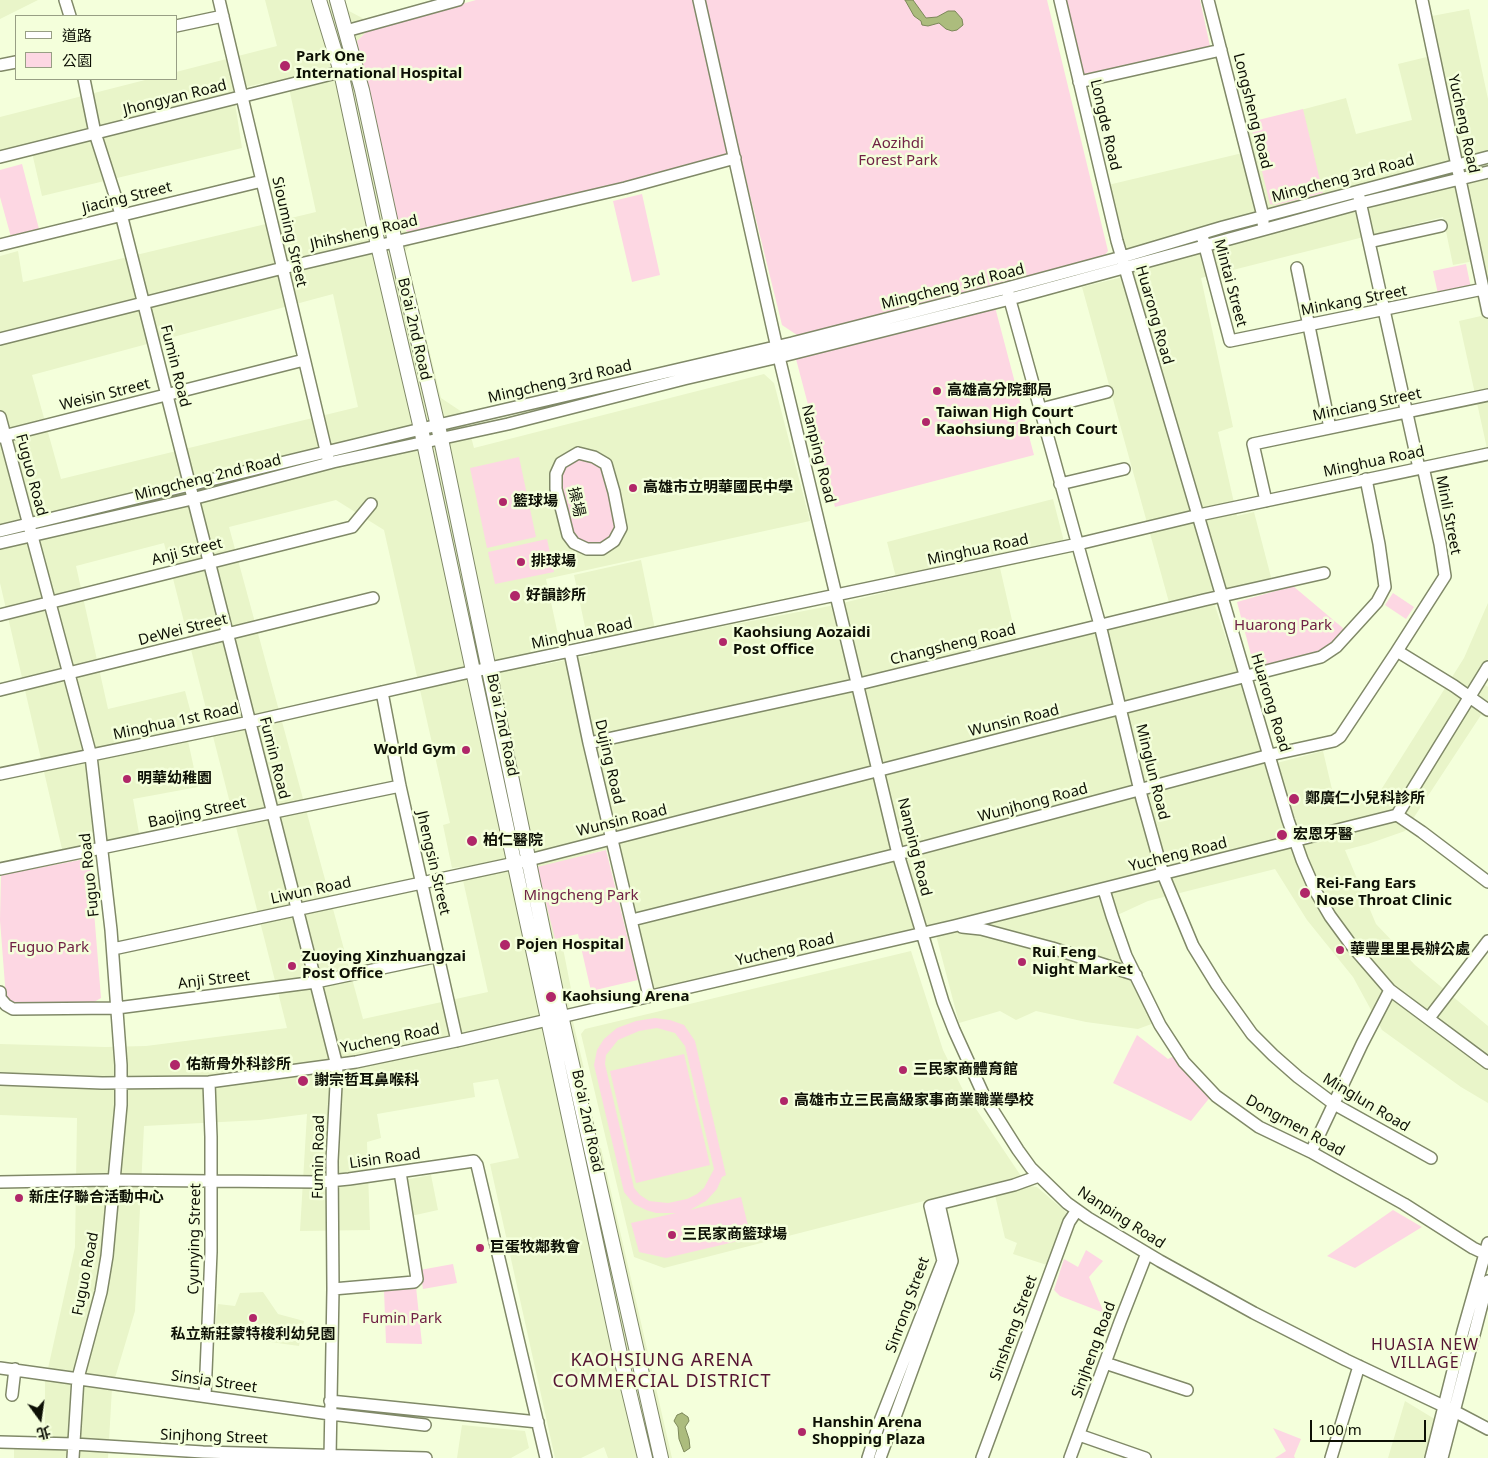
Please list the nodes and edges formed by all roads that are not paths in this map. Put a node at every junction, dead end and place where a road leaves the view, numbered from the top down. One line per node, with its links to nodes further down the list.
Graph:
1 (65, 0): 10 (street)
2 (219, 0): 11 (street, Siouming Street)
3 (319, 0): 18 (main road, Bo'ai 2nd Road)
4 (337, 0): 13 (main road, Bo'ai 2nd Road)
5 (458, 0): 13 (street)
6 (699, 0): 25 (street, Nanping Road)
7 (1060, 0): 20 (street, Longde Road)
8 (1208, 0): 14 (street, Longsheng Road)
9 (1422, 0): 26 (street, Yucheng Road)
10 (70, 15)
11 (223, 16): 12 (street); 21 (street, Siouming Street)
12 (178, 26)
13 (346, 31): 17 (main road, Bo'ai 2nd Road)
14 (1220, 50): 20 (street); 33 (street, Longsheng Road)
15 (15, 62): 16 (street)
16 (0, 65)
17 (357, 68): 18 (street, Jhongyan Road); 37 (main road, Bo'ai 2nd Road)
18 (341, 72): 21 (street, Jhongyan Road); 40 (main road, Bo'ai 2nd Road)
19 (84, 80): 22 (street, Fumin Road)
20 (1079, 82): 42 (street, Longde Road)
21 (242, 97): 22 (street, Jhongyan Road); 29 (street, Siouming Street)
22 (95, 133): 23 (street, Jhongyan Road); 32 (street, Fumin Road)
23 (0, 157)
24 (1488, 157): 26 (street, Mingcheng 3rd Road)
25 (735, 158): 37 (street, Jhihsheng Road); 53 (street, Nanping Road)
26 (1456, 165): 28 (street, Yucheng Road); 30 (street, Mingcheng 3rd Road)
27 (1488, 172): 28 (street, Mingcheng 3rd Road)
28 (1460, 179): 31 (street, Mingcheng 3rd Road); 45 (street, Yucheng Road)
29 (262, 180): 32 (street, Jiacing Street); 43 (street, Siouming Street)
30 (1358, 190): 31 (street, Minli Street); 33 (street, Mingcheng 3rd Road)
31 (1361, 203): 35 (street, Mingcheng 3rd Road); 38 (street, Minli Street)
32 (121, 214): 39 (street, Jiacing Street); 47 (street, Fumin Road)
33 (1263, 216): 35 (street, Longsheng Road); 36 (street, Mingcheng 3rd Road)
34 (1441, 226): 38 (street)
35 (1262, 230): 41 (street, Mingcheng 3rd Road)
36 (1201, 233): 41 (street, Mintai Street); 42 (street, Mingcheng 3rd Road)
37 (395, 242): 40 (street, Jhihsheng Road); 61 (main road, Bo'ai 2nd Road)
38 (1369, 242): 48 (street, Minli Street)
39 (0, 245)
40 (378, 245): 43 (street, Jhihsheng Road); 63 (main road, Bo'ai 2nd Road)
41 (1204, 245): 42 (street, Mingcheng 3rd Road); 52 (street, Mintai Street)
42 (1123, 263): 46 (street, Mingcheng 3rd Road); 78 (street, Huarong Road)
43 (283, 268): 47 (street, Jhihsheng Road); 54 (street, Siouming Street)
44 (1297, 268): 50 (street)
45 (1483, 289): 48 (street, Minkang Street); 49 (street, Yucheng Road)
46 (1009, 294): 53 (street, Mingcheng 3rd Road); 58 (street, Minglun Road)
47 (143, 303): 51 (street, Jhihsheng Road); 56 (street, Fumin Road)
48 (1384, 310): 50 (street, Minkang Street); 59 (street, Minli Street)
49 (1488, 312)
50 (1309, 325): 52 (street, Minkang Street); 62 (street)
51 (0, 339)
52 (1230, 340)
53 (778, 352): 61 (street, Mingcheng 3rd Road); 65 (street, Mingcheng 3rd Road); 86 (street, Nanping Road)
54 (304, 360): 56 (street, Weisin Street); 67 (street, Siouming Street)
55 (1107, 392): 58 (street)
56 (166, 395): 64 (street, Weisin Street); 74 (street, Fumin Road)
57 (1488, 395): 59 (street, Minciang Street)
58 (1041, 409): 73 (street, Minglun Road)
59 (1406, 412): 62 (street, Minciang Street); 70 (street, Minli Street)
60 (0, 417): 64 (street, Fuguo Road)
61 (438, 425): 63 (street, Mingcheng 3rd Road); 65 (main road, Bo'ai 2nd Road)
62 (1330, 428): 76 (street, Minciang Street)
63 (421, 429): 66 (main road, Bo'ai 2nd Road); 67 (street, Mingcheng 2nd Road)
64 (2, 437): 80 (street, Fuguo Road)
65 (441, 439): 66 (street, Mingcheng 3rd Road); 96 (main road, Bo'ai 2nd Road)
66 (424, 443): 69 (street, Mingcheng 2nd Road); 97 (main road, Bo'ai 2nd Road)
67 (326, 451): 69 (street, Siouming Street); 74 (street, Mingcheng 2nd Road)
68 (1488, 454): 70 (street, Minghua Road)
69 (330, 467): 75 (street, Mingcheng 2nd Road)
70 (1421, 467): 72 (street, Minghua Road); 93 (street, Minli Street)
71 (1124, 468): 73 (street)
72 (1366, 479): 76 (street, Minghua Road); 99 (street, Wunsin Road)
73 (1060, 484): 82 (street, Minglun Road)
74 (189, 485): 75 (street, Fumin Road); 80 (street, Mingcheng 2nd Road)
75 (192, 499): 80 (street, Mingcheng 2nd Road); 84 (street, Fumin Road)
76 (1266, 501): 78 (street, Minghua Road)
77 (371, 504): 84 (street, Anji Street)
78 (1199, 515): 82 (street, Minghua Road); 87 (street, Huarong Road)
79 (0, 530): 80 (street, Mingcheng 2nd Road)
80 (30, 530): 81 (street, Mingcheng 2nd Road); 89 (street, Fuguo Road)
81 (0, 543)
82 (1078, 544): 86 (street, Minghua Road); 91 (street, Minglun Road)
83 (602, 549): 83 (street, 操場)
84 (209, 562): 89 (street, Anji Street); 92 (street, Fumin Road)
85 (1324, 573): 87 (street, Changsheng Road)
86 (837, 595): 94 (street, Minghua Road); 100 (street, Nanping Road)
87 (1222, 596): 91 (street, Changsheng Road); 99 (street, Huarong Road)
88 (373, 598): 92 (street, DeWei Street)
89 (49, 602): 90 (street, Anji Street); 98 (street, Fuguo Road)
90 (0, 615)
91 (1100, 625): 100 (street, Changsheng Road); 104 (street, Minglun Road)
92 (227, 634): 98 (street, DeWei Street); 106 (street, Fumin Road)
93 (1397, 651): 103 (street); 109 (street, Wunjhong Road)
94 (570, 652): 96 (street, Minghua Road); 107 (street, Dujing Road)
95 (1488, 667): 103 (street)
96 (490, 668): 97 (street, Minghua Road); 120 (main road, Bo'ai 2nd Road)
97 (474, 672): 102 (street, Minghua 1st Road); 120 (main road, Bo'ai 2nd Road)
98 (68, 674): 101 (street, DeWei Street); 108 (street, Fuguo Road)
99 (1246, 677): 104 (street, Wunsin Road); 109 (street, Huarong Road)
100 (859, 684): 107 (street, Changsheng Road); 110 (street, Nanping Road)
101 (0, 690)
102 (382, 692): 106 (street, Minghua 1st Road); 112 (street, Jhengsin Street)
103 (1469, 697): 105 (street); 115 (street)
104 (1120, 709): 110 (street, Wunsin Road); 113 (street, Minglun Road)
105 (1488, 710)
106 (250, 722): 108 (street, Minghua 1st Road); 114 (street, Fumin Road)
107 (589, 743): 116 (street, Dujing Road)
108 (91, 756): 111 (street, Minghua 1st Road); 118 (street, Fuguo Road)
109 (1270, 756): 113 (street, Wunjhong Road); 117 (street, Huarong Road)
110 (879, 771): 116 (street, Wunsin Road); 119 (street, Nanping Road)
111 (0, 774)
112 (400, 786): 114 (street, Baojing Street); 124 (street, Jhengsin Street)
113 (1139, 791): 119 (street, Wunjhong Road); 122 (street, Minglun Road)
114 (272, 813): 118 (street, Baojing Street); 126 (street, Fumin Road)
115 (1396, 815): 117 (street, Yucheng Road); 123 (street)
116 (612, 840): 120 (street, Wunsin Road); 127 (street, Dujing Road)
117 (1295, 840): 122 (street, Yucheng Road); 135 (street, Huarong Road)
118 (102, 848): 121 (street, Baojing Street); 131 (street, Fuguo Road)
119 (898, 854): 127 (street, Wunjhong Road); 129 (street, Nanping Road)
120 (522, 862): 124 (street, Liwun Road); 139 (main road, Bo'ai 2nd Road)
121 (0, 869)
122 (1163, 874): 125 (street, Yucheng Road); 147 (street, Minglun Road)
123 (1488, 882)
124 (422, 884): 126 (street, Liwun Road); 132 (street, Jhengsin Street)
125 (1104, 890): 128 (street, Yucheng Road); 133 (street, Dongmen Road)
126 (297, 909): 131 (street, Liwun Road); 134 (street, Fumin Road)
127 (632, 920): 137 (street, Dujing Road)
128 (954, 926): 129 (street, Yucheng Road); 133 (street)
129 (922, 933): 137 (street, Yucheng Road); 151 (street, Nanping Road)
130 (1488, 941): 140 (street)
131 (113, 949): 138 (street, Fuguo Road)
132 (439, 956): 134 (street, Anji Street); 141 (street, Jhengsin Street)
133 (1136, 975): 148 (street, Dongmen Road)
134 (316, 982): 138 (street, Anji Street); 143 (street, Fumin Road)
135 (1390, 990): 140 (street, Huarong Road); 147 (street)
136 (0, 992): 138 (street, Anji Street)
137 (650, 996): 139 (street, Yucheng Road)
138 (117, 1008): 146 (street, Fuguo Road)
139 (555, 1018): 141 (street, Yucheng Road); 184 (main road, Bo'ai 2nd Road); 185 (main road, Bo'ai 2nd Road)
140 (1429, 1018): 142 (street, Huarong Road)
141 (457, 1041): 143 (street, Yucheng Road)
142 (1488, 1063)
143 (337, 1066): 145 (street, Yucheng Road); 154 (street, Fumin Road)
144 (0, 1079): 146 (street, Yucheng Road)
145 (208, 1082): 146 (street, Yucheng Road); 153 (street, Cyunying Street)
146 (122, 1083): 152 (street, Fuguo Road)
147 (1334, 1104): 148 (street); 149 (street, Minglun Road)
148 (1311, 1152): 159 (street, Dongmen Road)
149 (1431, 1158)
150 (400, 1172): 154 (street, Lisin Road); 161 (street); 173 (street, Lisin Road)
151 (1039, 1176): 156 (street, Nanping Road); 174 (street, Sinrong Street)
152 (114, 1180): 153 (street, Lisin Road); 155 (street, Lisin Road); 166 (street, Fuguo Road)
153 (211, 1180): 154 (street, Lisin Road); 169 (street, Cyunying Street)
154 (333, 1181): 161 (street, Fumin Road)
155 (0, 1182)
156 (1077, 1210): 158 (street, Nanping Road); 188 (street, Sinsheng Street)
157 (1488, 1242): 159 (street)
158 (1148, 1253): 162 (street, Sinjheng Road); 163 (street, Nanping Road)
159 (1487, 1255): 171 (street)
160 (1488, 1281): 171 (street)
161 (333, 1289): 170 (street, Fumin Road)
162 (1105, 1363): 167 (street); 177 (street, Sinjheng Road)
163 (1359, 1366): 171 (street, Nanping Road); 191 (street)
164 (0, 1368): 165 (street, Sinsia Street)
165 (15, 1369): 166 (street, Sinsia Street); 168 (street)
166 (78, 1378): 169 (street, Sinsia Street); 179 (street, Fuguo Road)
167 (1187, 1390)
168 (12, 1395)
169 (205, 1396): 172 (street, Sinsia Street)
170 (330, 1401): 172 (street, Fumin Road); 173 (street)
171 (1449, 1409): 176 (street, Nanping Road); 192 (street); 193 (street)
172 (330, 1414): 175 (street, Sinsia Street); 180 (street, Fumin Road)
173 (538, 1422): 183 (street)
174 (886, 1422): 186 (street, Sinrong Street); 187 (street, Sinrong Street)
175 (425, 1425)
176 (1488, 1429)
177 (1079, 1435): 189 (street, Sinjheng Road); 190 (street)
178 (0, 1442): 179 (street, Sinjhong Street)
179 (74, 1444): 180 (street, Sinjhong Street); 181 (street, Fuguo Road)
180 (330, 1457): 182 (street, Sinjhong Street)
181 (73, 1458)
182 (426, 1458)
183 (546, 1458)
184 (645, 1458)
185 (660, 1458)
186 (868, 1458)
187 (880, 1458)
188 (982, 1458)
189 (1070, 1458)
190 (1145, 1458)
191 (1331, 1458)
192 (1431, 1458)
193 (1442, 1458)

